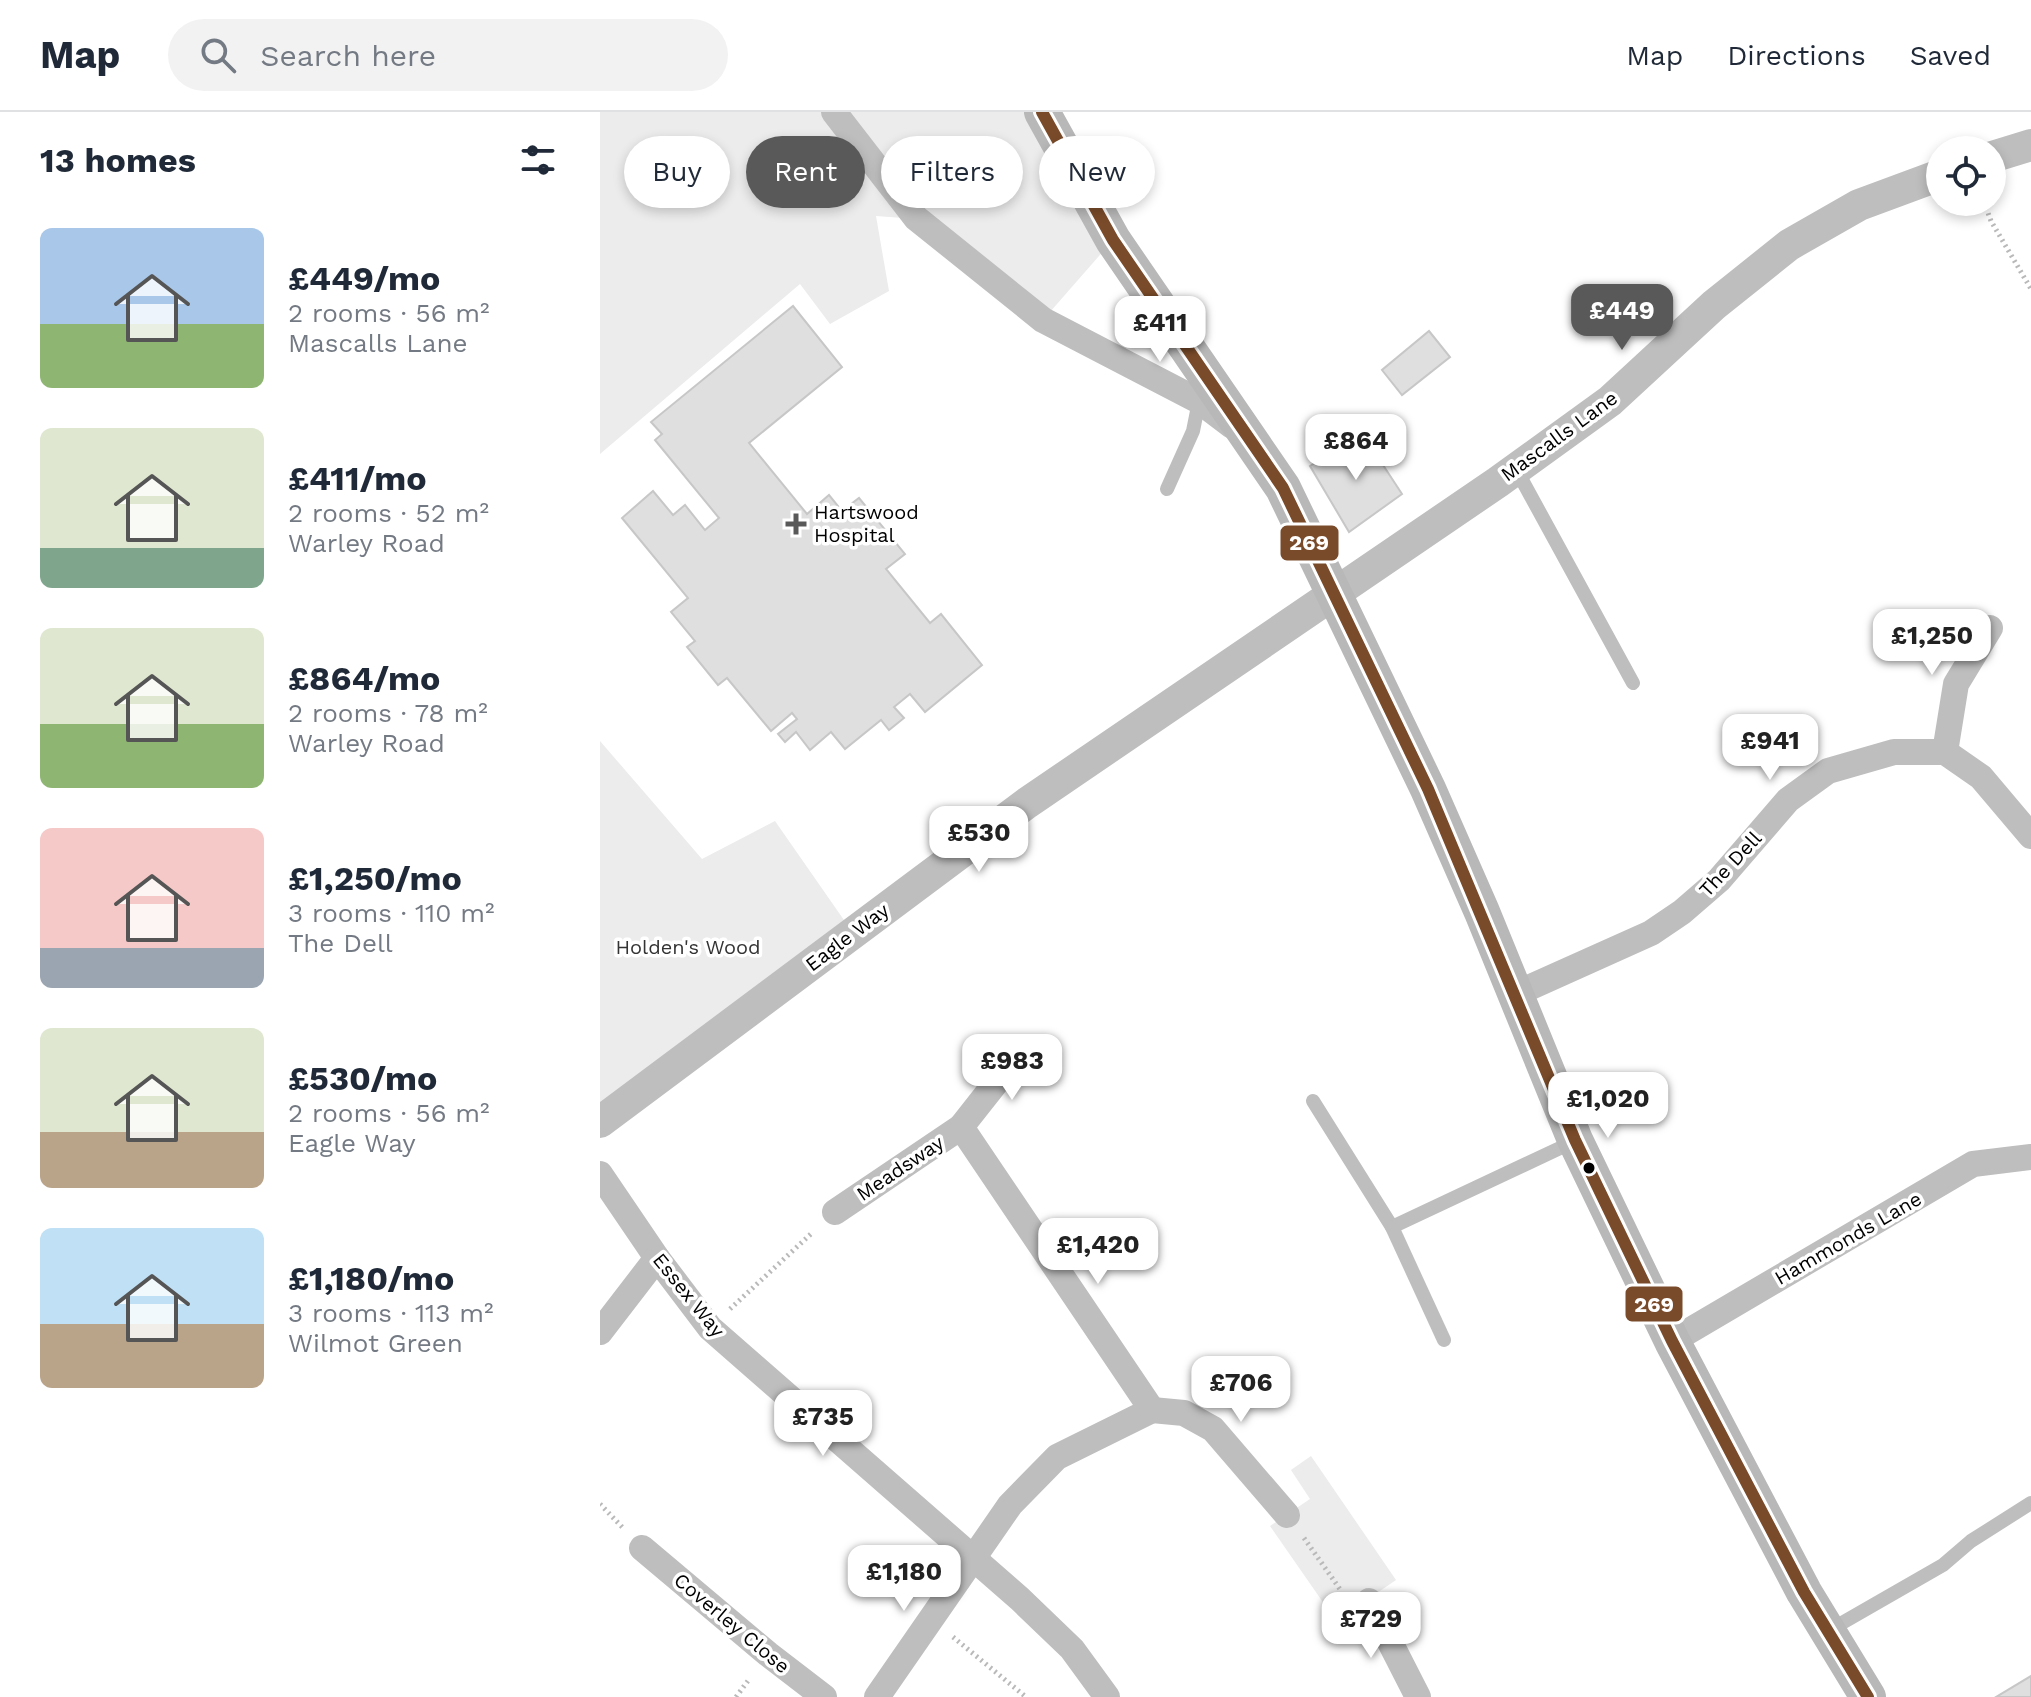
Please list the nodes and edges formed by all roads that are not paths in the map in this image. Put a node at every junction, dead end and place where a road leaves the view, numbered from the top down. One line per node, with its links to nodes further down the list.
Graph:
1 (834, 112): 6 (street)
2 (1042, 112): 7 (main road)
3 (2031, 145): 4 (street)
4 (2006, 153)
5 (1926, 180): 8 (street, Mascalls Lane)
6 (1199, 401): 7 (street); 9 (lane)
7 (1244, 435): 10 (main road)
8 (1516, 469): 10 (street, Mascalls Lane); 12 (lane)
9 (1167, 489)
10 (1334, 592): 15 (main road); 18 (street, Eagle Way)
11 (1990, 628): 13 (street)
12 (1633, 683)
13 (1945, 752): 14 (street); 15 (street, The Dell)
14 (2031, 836)
15 (1515, 994): 20 (main road)
16 (1024, 1047): 19 (street)
17 (1313, 1101): 24 (lane)
18 (600, 1122)
19 (961, 1127): 23 (street, Meadsway); 29 (street, Meadsway)
20 (1575, 1140): 24 (lane); 28 (main road)
21 (2031, 1157): 28 (street, Hammonds Lane)
22 (600, 1174): 25 (street, Essex Way)
23 (835, 1212)
24 (1392, 1227): 27 (lane)
25 (657, 1258): 26 (street); 33 (street, Essex Way)
26 (600, 1332)
27 (1444, 1340)
28 (1672, 1341): 35 (main road)
29 (1152, 1410): 31 (street); 33 (street)
30 (2031, 1503): 35 (lane)
31 (1287, 1515)
32 (642, 1548): 36 (street, Coverley Close)
33 (972, 1556): 37 (street); 38 (street, Essex Way)
34 (1369, 1601): 39 (street)
35 (1828, 1631): 40 (main road)
36 (824, 1697)
37 (877, 1697)
38 (1107, 1697)
39 (1418, 1697)
40 (1868, 1697)

